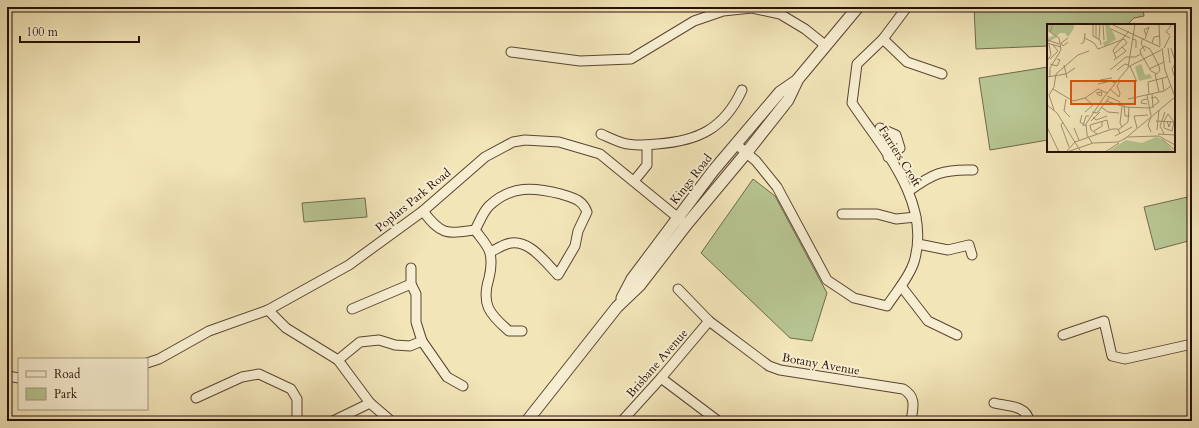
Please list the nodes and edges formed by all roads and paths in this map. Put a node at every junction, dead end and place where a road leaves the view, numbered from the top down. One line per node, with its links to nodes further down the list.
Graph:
1 (858, 7): 5 (street, Kings Road)
2 (907, 7): 4 (street, Farriers Croft)
3 (753, 8): 5 (street); 6 (street)
4 (883, 39): 7 (street); 15 (street, Farriers Croft)
5 (825, 45): 8 (street, Kings Road)
6 (511, 52)
7 (942, 74)
8 (798, 79): 12 (street, Kings Road); 14 (street, Kings Road)
9 (742, 90): 13 (street)
10 (880, 128): 15 (street)
11 (601, 134): 13 (street)
12 (736, 144): 14 (street); 21 (street, Kings Road)
13 (647, 145): 17 (street)
14 (747, 152): 23 (street, Kings Road); 30 (street, Farriers Croft)
15 (888, 157): 18 (street, Farriers Croft)
16 (973, 170): 18 (street)
17 (634, 181): 19 (street, Poplars Park Road); 21 (street, Poplars Park Road)
18 (909, 191): 22 (street, Farriers Croft)
19 (423, 211): 24 (street); 34 (street, Poplars Park Road)
20 (842, 214): 22 (street)
21 (677, 217): 23 (street, Poplars Park Road); 32 (street, Kings Road)
22 (916, 217): 25 (street, Farriers Croft)
23 (687, 224): 32 (street, Kings Road)
24 (475, 230): 26 (street); 26 (street)
25 (918, 244): 27 (street); 30 (street, Farriers Croft)
26 (490, 252): 38 (street)
27 (972, 255)
28 (411, 268): 29 (street)
29 (411, 284): 33 (street); 41 (street)
30 (900, 286): 37 (street)
31 (678, 289): 35 (street, Botany Avenue)
32 (617, 307): 55 (street, Kings Road)
33 (352, 309)
34 (268, 310): 43 (street); 44 (street, Poplars Park Road)
35 (709, 321): 47 (street, Brisbane Avenue); 58 (street, Botany Avenue)
36 (951, 321): 37 (street)
37 (948, 330): 39 (street)
38 (522, 331)
39 (956, 335)
40 (1063, 335): 42 (street)
41 (422, 341): 43 (street); 48 (street)
42 (1191, 344)
43 (338, 360): 50 (street)
44 (148, 363)
45 (7, 376): 46 (street)
46 (18, 378)
47 (661, 378): 56 (street, Brisbane Avenue); 57 (street)
48 (463, 386)
49 (196, 398): 52 (street)
50 (370, 403): 53 (street); 54 (street)
51 (994, 403): 59 (street)
52 (296, 421)
53 (333, 421)
54 (391, 421)
55 (527, 421)
56 (622, 421)
57 (718, 421)
58 (911, 421)
59 (1029, 421)

